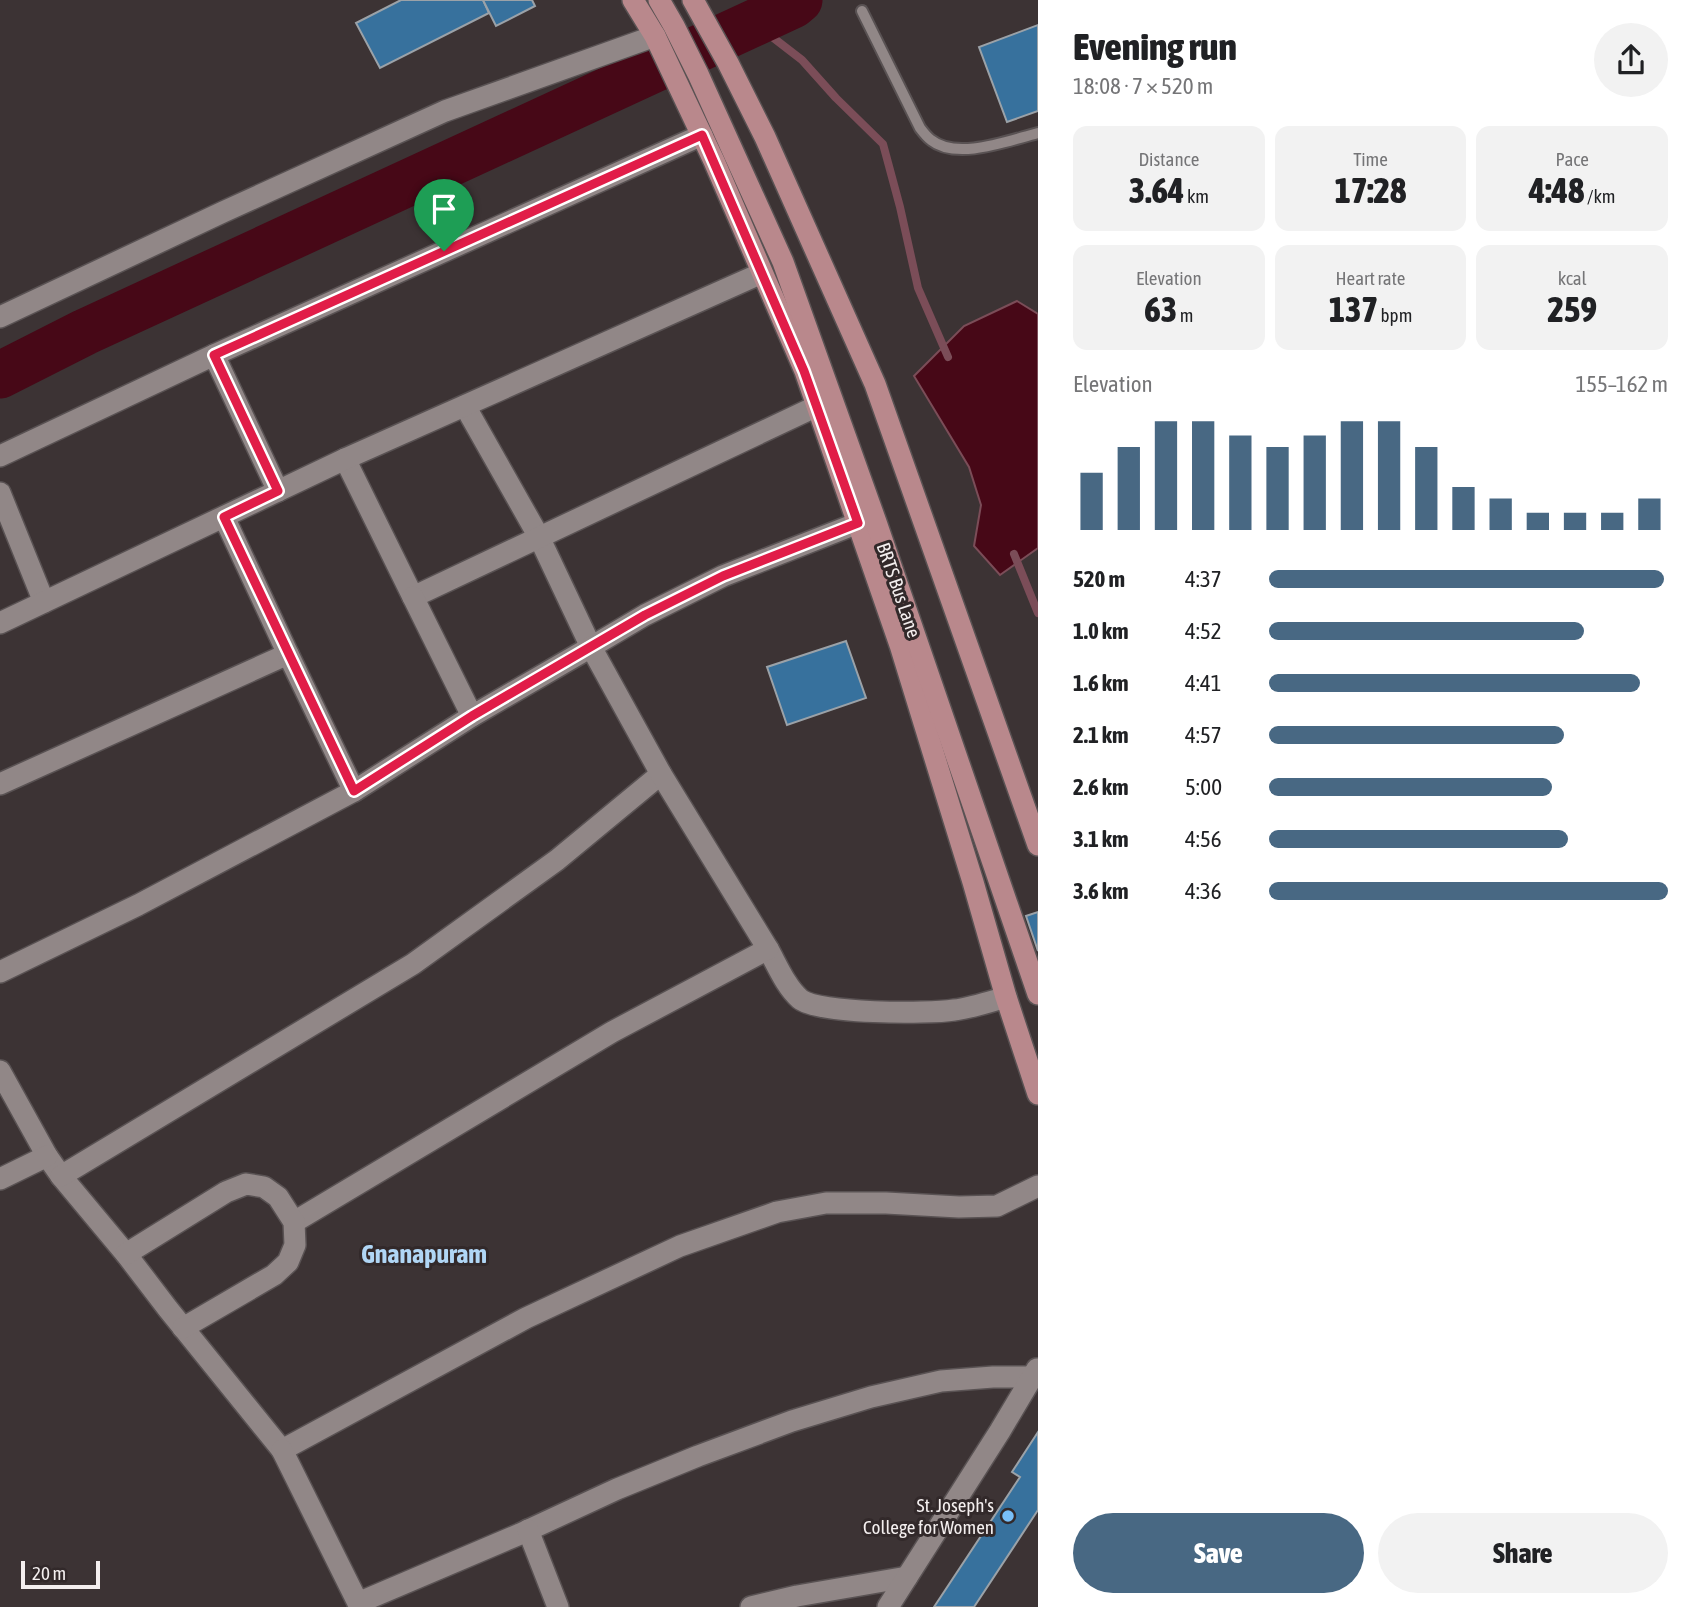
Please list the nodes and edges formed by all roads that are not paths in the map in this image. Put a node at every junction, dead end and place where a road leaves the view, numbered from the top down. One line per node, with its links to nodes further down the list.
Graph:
1 (633, 0): 5 (main road)
2 (659, 0): 32 (main road, BRTS Bus Lane)
3 (698, 8): 29 (main road)
4 (862, 11): 6 (lane)
5 (654, 36): 7 (main road); 9 (street)
6 (1038, 133)
7 (702, 135): 8 (main road); 10 (street)
8 (762, 273): 11 (street); 12 (main road)
9 (0, 317)
10 (214, 355): 13 (street); 15 (street)
11 (465, 406): 14 (street); 19 (street)
12 (817, 406): 18 (main road); 19 (street)
13 (0, 456)
14 (345, 459): 15 (street); 20 (street)
15 (278, 491): 17 (street)
16 (0, 493): 21 (street)
17 (224, 517): 21 (street); 24 (street)
18 (858, 523): 23 (street); 33 (main road)
19 (539, 537): 20 (street); 23 (street)
20 (413, 597): 25 (street)
21 (44, 602): 22 (street)
22 (0, 623)
23 (591, 647): 25 (street); 26 (street)
24 (288, 654): 27 (street); 28 (street)
25 (472, 716): 28 (street)
26 (661, 774): 30 (street); 37 (street)
27 (0, 784)
28 (354, 791): 31 (street)
29 (1038, 845)
30 (768, 950): 33 (street); 40 (street)
31 (0, 972)
32 (1038, 994)
33 (1006, 997): 35 (main road)
34 (0, 1071): 36 (street)
35 (1038, 1094)
36 (47, 1156): 37 (street); 38 (street)
37 (61, 1176): 41 (street)
38 (0, 1179)
39 (1038, 1186): 44 (street)
40 (294, 1222): 41 (street); 42 (street)
41 (126, 1254): 42 (street)
42 (183, 1328): 44 (street)
43 (1035, 1372): 45 (street); 46 (street)
44 (282, 1450): 47 (street)
45 (528, 1530): 47 (street); 48 (street)
46 (907, 1577): 49 (street); 50 (street)
47 (359, 1605)
48 (558, 1607)
49 (751, 1607)
50 (888, 1607)

